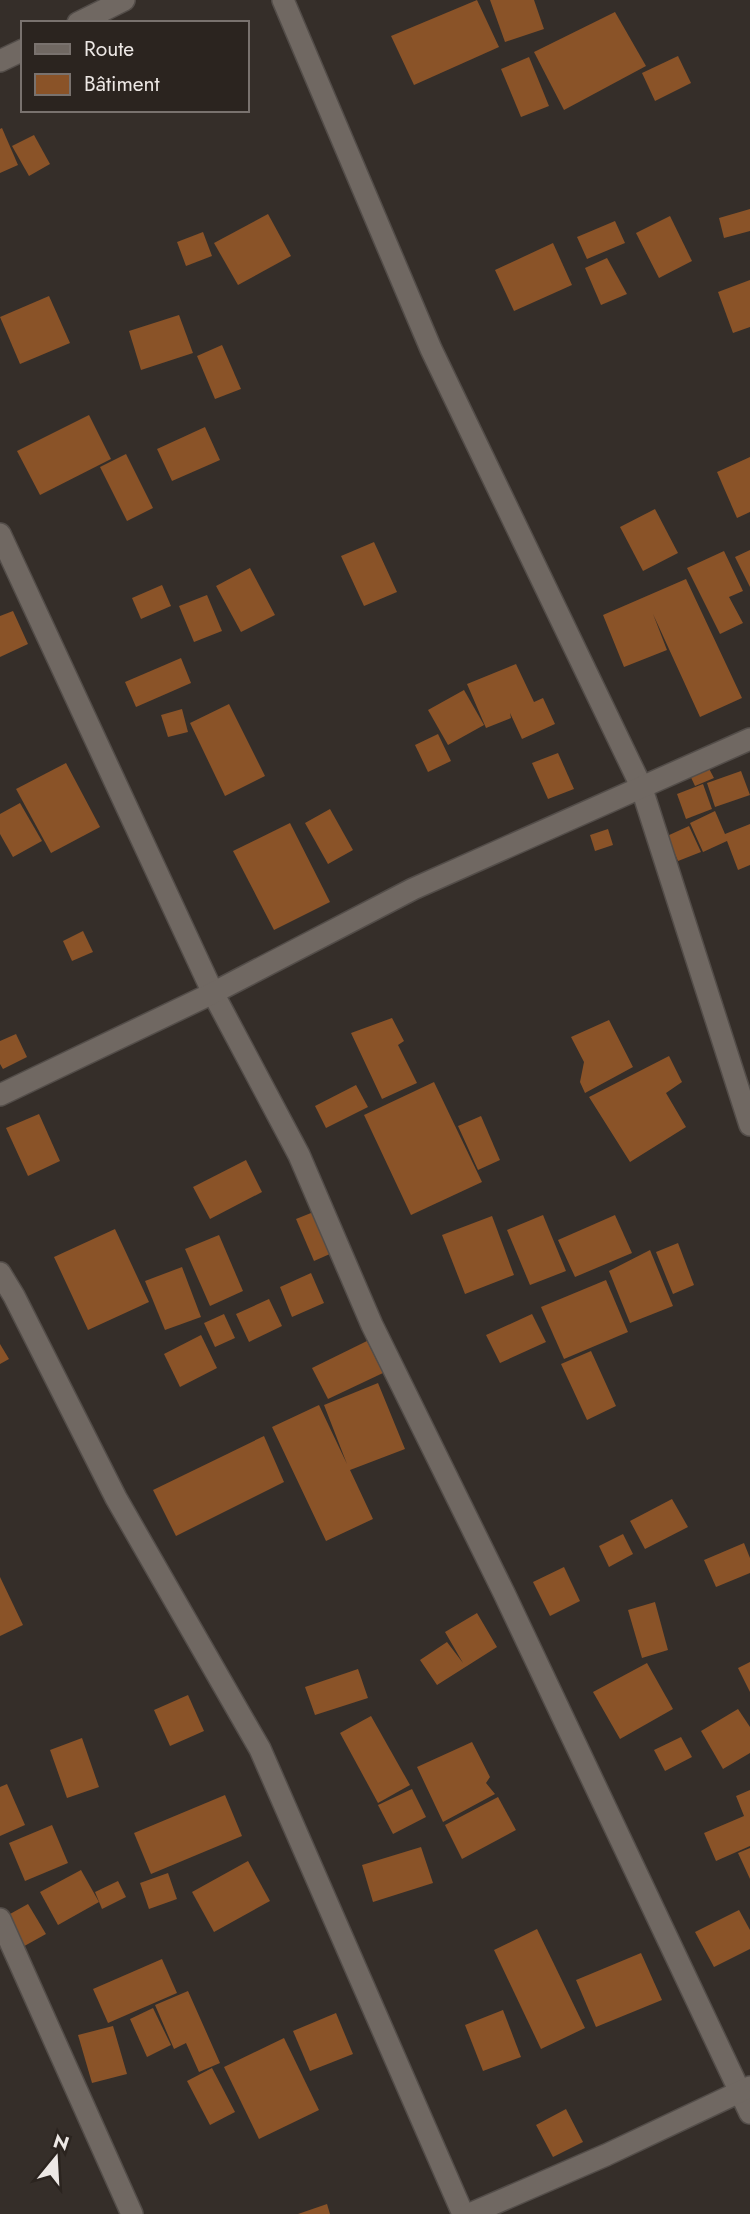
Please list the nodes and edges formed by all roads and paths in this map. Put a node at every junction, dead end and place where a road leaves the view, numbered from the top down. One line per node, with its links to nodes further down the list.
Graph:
1 (124, 0): 3 (street)
2 (283, 0): 8 (street)
3 (82, 21)
4 (21, 51): 5 (street)
5 (0, 61)
6 (0, 534): 9 (street)
7 (750, 739): 8 (street)
8 (641, 786): 9 (street); 11 (street)
9 (213, 993): 10 (street); 14 (street)
10 (0, 1095)
11 (750, 1125)
12 (0, 1273): 17 (street)
13 (0, 1919): 16 (street)
14 (746, 2089): 15 (street); 18 (street)
15 (750, 2113)
16 (132, 2214)
17 (463, 2214)
18 (470, 2214)

